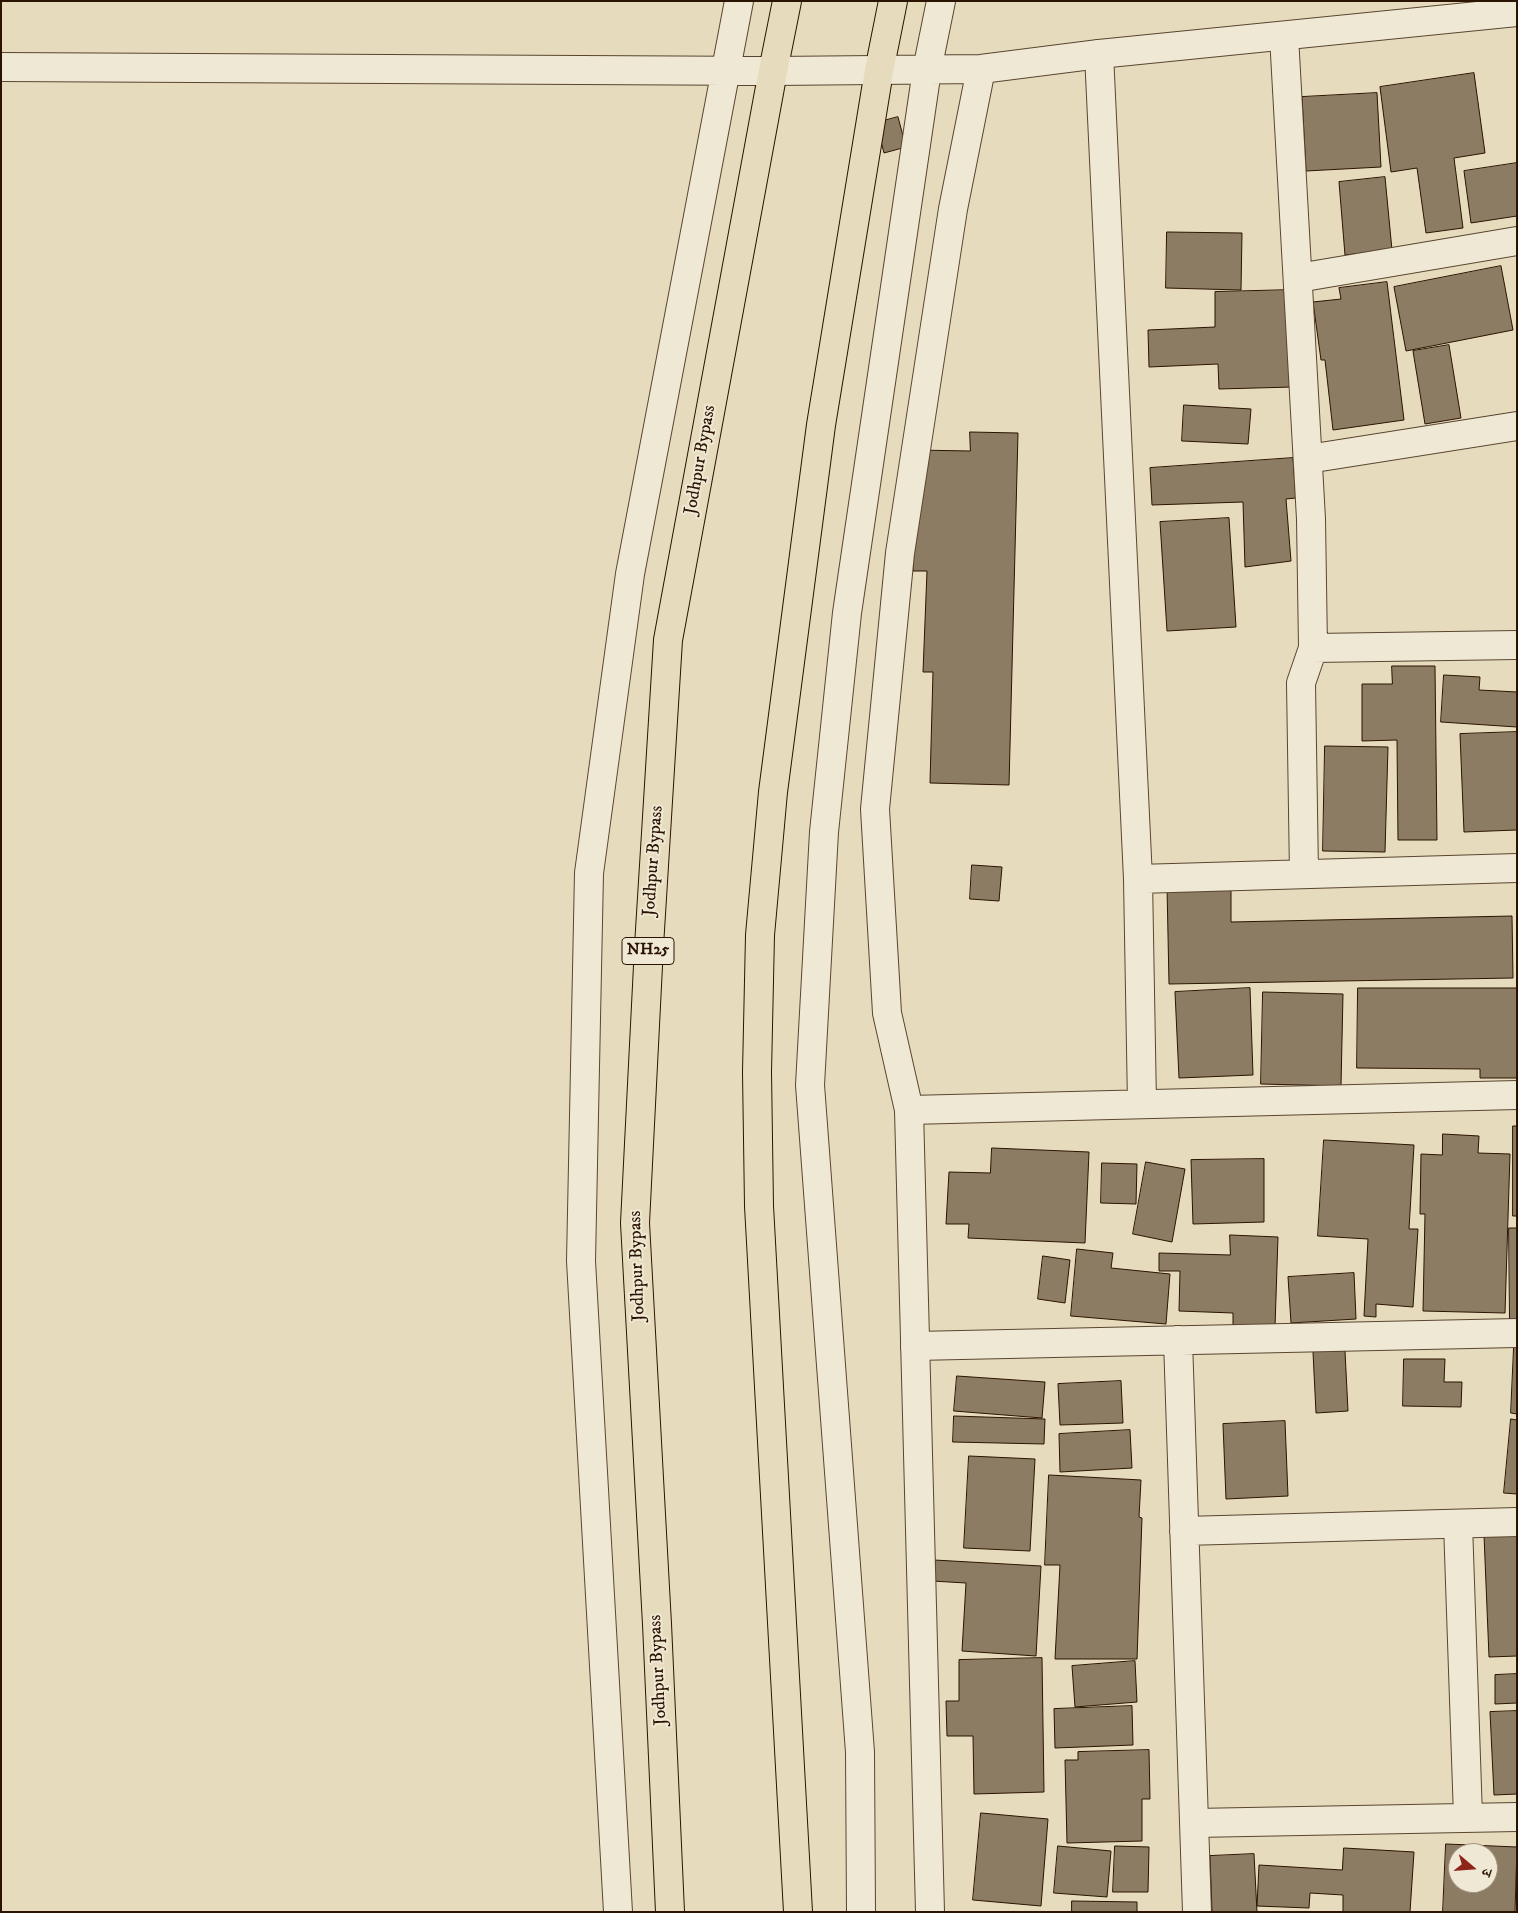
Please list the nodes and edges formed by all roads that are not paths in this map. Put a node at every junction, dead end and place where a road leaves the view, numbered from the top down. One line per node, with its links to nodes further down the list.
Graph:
1 (740, 1): 11 (street)
2 (787, 1): 12 (highway, Jodhpur Bypass / NH25)
3 (893, 1): 13 (highway)
4 (940, 1): 10 (street)
5 (1517, 12): 6 (street)
6 (1284, 36): 7 (street); 15 (street)
7 (1098, 54): 9 (street); 22 (street)
8 (1, 67): 11 (street)
9 (981, 69): 10 (street); 25 (street)
10 (927, 70): 13 (street); 38 (street)
11 (726, 71): 12 (street); 35 (street)
12 (773, 71): 13 (street); 36 (highway, Jodhpur Bypass / NH25)
13 (880, 71): 37 (highway)
14 (1517, 242): 15 (street)
15 (1298, 278): 17 (street)
16 (1517, 426): 17 (street)
17 (1308, 459): 19 (street)
18 (1517, 645): 19 (street)
19 (1313, 648): 21 (street)
20 (1517, 868): 21 (street)
21 (1304, 874): 22 (street)
22 (1138, 879): 24 (street)
23 (1517, 1095): 24 (street)
24 (1142, 1104): 25 (street)
25 (909, 1110): 28 (street)
26 (1517, 1333): 27 (street)
27 (1178, 1340): 28 (street); 31 (street)
28 (915, 1346): 39 (street)
29 (1517, 1522): 30 (street)
30 (1458, 1524): 31 (street); 33 (street)
31 (1184, 1531): 34 (street)
32 (1517, 1816): 33 (street)
33 (1468, 1818): 34 (street)
34 (1194, 1823): 40 (street)
35 (618, 1912)
36 (670, 1912)
37 (798, 1912)
38 (862, 1912)
39 (930, 1912)
40 (1197, 1912)

